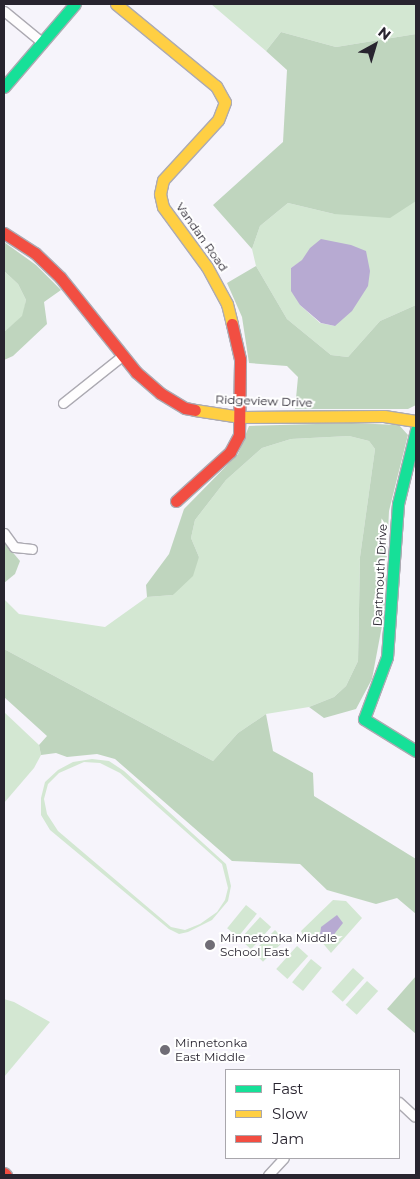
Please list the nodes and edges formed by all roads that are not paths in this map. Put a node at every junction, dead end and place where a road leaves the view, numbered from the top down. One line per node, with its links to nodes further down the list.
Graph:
1 (75, 4): 4 (street)
2 (116, 4): 9 (street, Vandan Road)
3 (4, 11): 4 (street)
4 (43, 43): 5 (street)
5 (4, 87)
6 (4, 233): 7 (street, Ridgeview Drive)
7 (122, 356): 8 (street); 9 (street, Ridgeview Drive)
8 (63, 403)
9 (240, 417): 10 (street, Ridgeview Drive); 12 (street, Vandan Road)
10 (416, 422)
11 (416, 430): 15 (street, Dartmouth Drive)
12 (176, 501)
13 (4, 533): 14 (street)
14 (32, 549)
15 (416, 751)
16 (400, 1103): 17 (street)
17 (414, 1116)
18 (283, 1159): 19 (street)
19 (268, 1175)

